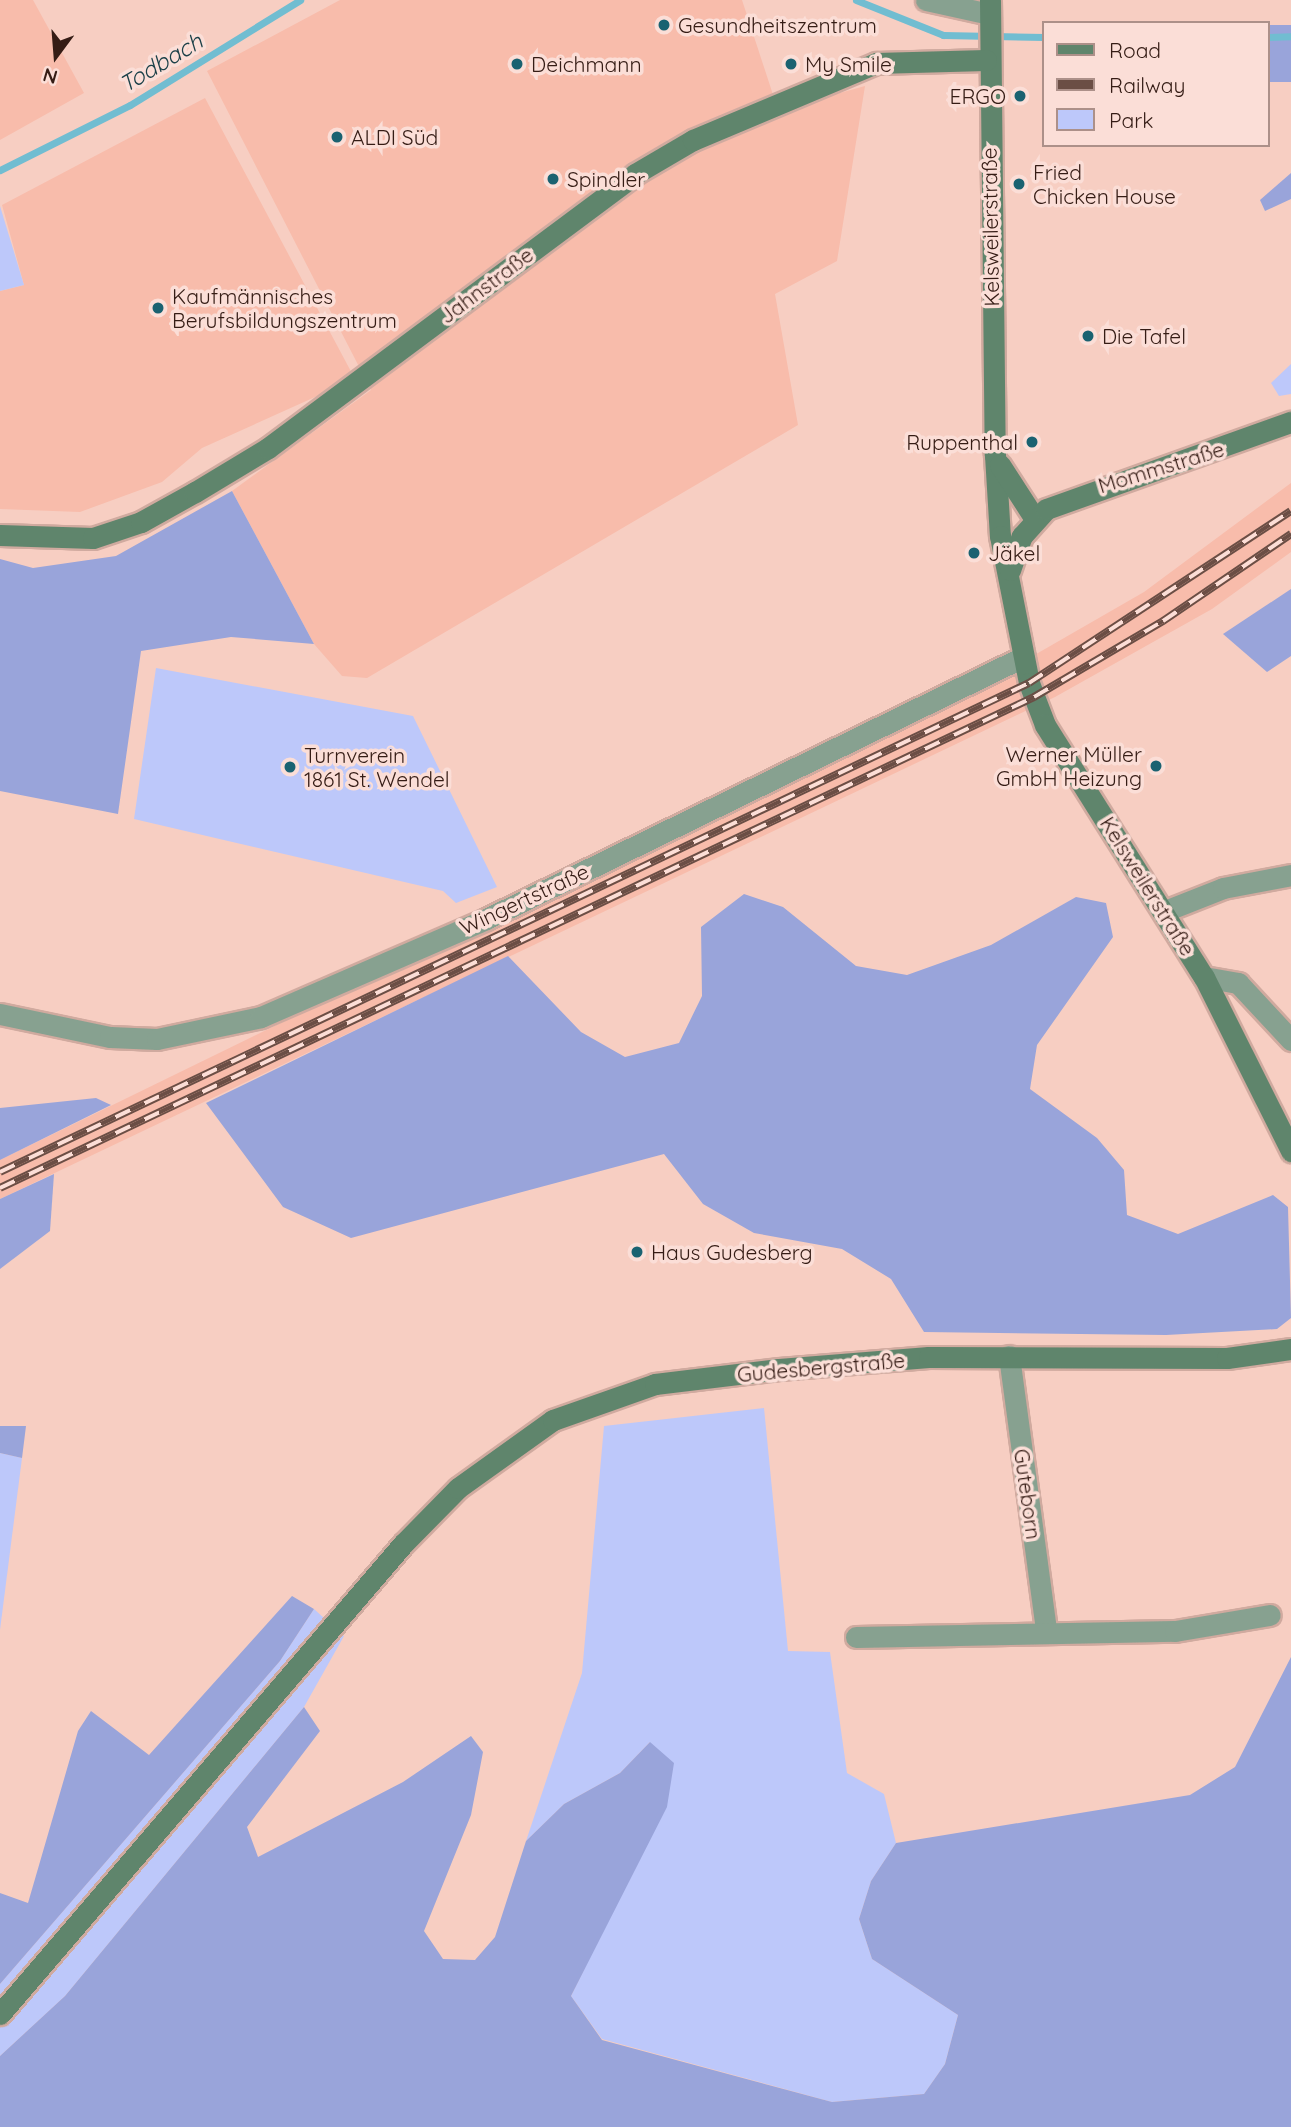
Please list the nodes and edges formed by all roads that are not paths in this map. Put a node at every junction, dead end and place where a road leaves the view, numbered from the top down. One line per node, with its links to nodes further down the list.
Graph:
1 (926, 0): 2 (street)
2 (988, 29): 4 (main road, Kelsweilerstraße); 6 (main road, Jahnstraße)
3 (1291, 422): 5 (main road, Mommstraße)
4 (995, 455): 5 (main road); 7 (main road, Kelsweilerstraße)
5 (1035, 519): 7 (main road, Kelsweilerstraße)
6 (0, 535)
7 (1010, 575): 8 (main road, Kelsweilerstraße)
8 (1023, 657): 10 (main road, Kelsweilerstraße); 12 (street, Wingertstraße)
9 (1291, 875): 10 (street)
10 (1165, 911): 11 (main road, Kelsweilerstraße)
11 (1205, 977): 13 (street, Kelsweilerstraße); 14 (main road)
12 (0, 1014)
13 (1291, 1040)
14 (1291, 1152)
15 (1291, 1349): 16 (main road, Gudesbergstraße)
16 (1009, 1356): 18 (street, Guteborn); 20 (main road, Gudesbergstraße)
17 (1270, 1615): 18 (street)
18 (1046, 1631): 19 (street)
19 (856, 1637)
20 (0, 2014)

